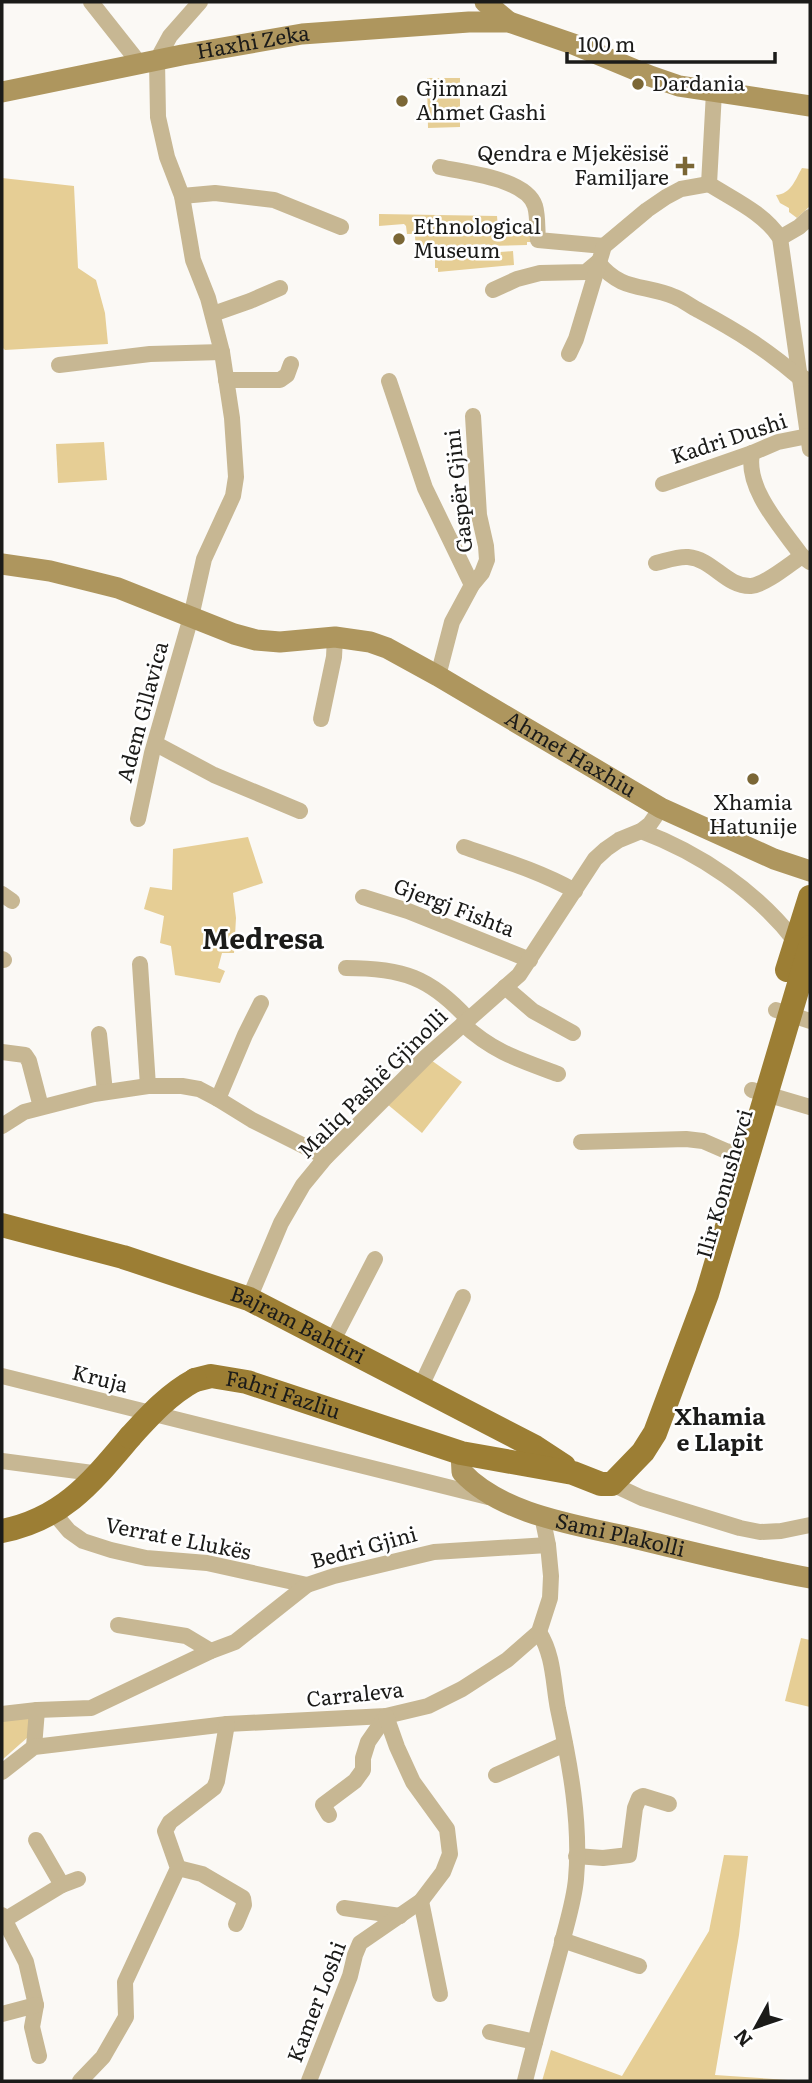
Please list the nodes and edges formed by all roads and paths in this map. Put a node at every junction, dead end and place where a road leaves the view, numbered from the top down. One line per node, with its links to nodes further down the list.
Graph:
1 (91, 2): 5 (street)
2 (200, 2): 5 (street)
3 (485, 2): 4 (street)
4 (509, 22): 5 (street, Haxhi Zeka); 7 (street)
5 (148, 62): 6 (street, Haxhi Zeka); 11 (street, Adem Gllavica)
6 (2, 92)
7 (714, 92): 8 (street); 10 (street)
8 (810, 106)
9 (440, 167): 15 (street)
10 (709, 184): 14 (street); 15 (street)
11 (182, 196): 13 (street); 19 (street, Adem Gllavica)
12 (810, 217): 14 (street)
13 (341, 227)
14 (780, 238): 24 (street)
15 (604, 246): 16 (street)
16 (598, 262): 18 (street); 21 (street); 24 (street)
17 (280, 288): 19 (street)
18 (493, 290)
19 (213, 314): 20 (street, Adem Gllavica)
20 (222, 352): 23 (street); 25 (street, Adem Gllavica)
21 (569, 354)
22 (291, 364): 25 (street)
23 (59, 365)
24 (806, 378): 28 (street)
25 (226, 380): 35 (street, Adem Gllavica)
26 (389, 381): 34 (street)
27 (473, 416): 34 (street, Gaspër Gjini)
28 (809, 442): 29 (street, Kadri Dushi)
29 (752, 453): 30 (street, Kadri Dushi); 31 (street)
30 (663, 484)
31 (806, 559): 32 (street)
32 (656, 563)
33 (2, 564): 35 (street, Ahmet Haxhiu)
34 (472, 585): 37 (street, Gaspër Gjini)
35 (191, 617): 36 (street, Ahmet Haxhiu); 39 (street, Adem Gllavica)
36 (335, 637): 37 (street, Ahmet Haxhiu); 38 (street)
37 (438, 676): 40 (street, Ahmet Haxhiu)
38 (321, 719)
39 (156, 744): 41 (street); 42 (street, Adem Gllavica)
40 (661, 808): 43 (street, Maliq Pashë Gjinolli); 45 (street, Ahmet Haxhiu)
41 (300, 811)
42 (138, 819)
43 (641, 831): 46 (street, Maliq Pashë Gjinolli); 49 (street)
44 (464, 847): 46 (street)
45 (810, 871)
46 (575, 891): 50 (street, Maliq Pashë Gjinolli)
47 (363, 897): 50 (street, Gjergj Fishta)
48 (810, 897): 49 (main road, Ilir Konushevci)
49 (805, 945): 55 (main road, Ilir Konushevci)
50 (530, 960): 53 (street, Maliq Pashë Gjinolli)
51 (140, 964): 61 (street)
52 (346, 968): 56 (street)
53 (505, 987): 56 (street, Maliq Pashë Gjinolli); 57 (street)
54 (261, 1003): 64 (street)
55 (792, 1015): 63 (main road, Ilir Konushevci)
56 (465, 1022): 60 (street); 70 (street, Maliq Pashë Gjinolli)
57 (573, 1033)
58 (99, 1034): 62 (street)
59 (2, 1052): 65 (street)
60 (558, 1074)
61 (148, 1086): 62 (street); 64 (street)
62 (105, 1092): 65 (street)
63 (760, 1092): 66 (street); 69 (main road, Ilir Konushevci)
64 (218, 1098): 70 (street)
65 (41, 1107): 67 (street)
66 (810, 1107)
67 (2, 1126)
68 (581, 1142): 69 (street)
69 (740, 1155): 82 (main road, Ilir Konushevci)
70 (326, 1157): 74 (street, Maliq Pashë Gjinolli)
71 (2, 1225): 74 (main road, Bajram Bahtiri)
72 (375, 1259): 75 (street)
73 (463, 1297): 77 (street)
74 (249, 1299): 75 (main road, Bajram Bahtiri)
75 (332, 1342): 77 (main road, Bajram Bahtiri)
76 (2, 1376): 83 (street, Kruja)
77 (420, 1388): 80 (main road, Bajram Bahtiri)
78 (461, 1453): 80 (main road, Fahri Fazliu); 81 (main road, Fahri Fazliu, bridge); 83 (street, Sami Plakolli)
79 (2, 1461): 81 (street)
80 (573, 1473): 82 (main road, Fahri Fazliu)
81 (100, 1474): 84 (main road, Fahri Fazliu)
82 (611, 1485): 86 (street)
83 (505, 1502): 85 (street, Sami Plakolli)
84 (54, 1513): 87 (main road, Fahri Fazliu); 90 (street, Verrat e Llukës)
85 (542, 1516): 88 (street); 89 (street, Sami Plakolli)
86 (810, 1525)
87 (2, 1531)
88 (548, 1545): 90 (street, Bedri Gjini); 92 (street)
89 (810, 1578)
90 (307, 1585): 93 (street, Bedri Gjini)
91 (118, 1625): 93 (street)
92 (539, 1632): 96 (street, Carraleva); 98 (street)
93 (211, 1651): 94 (street, Bedri Gjini)
94 (37, 1710): 95 (street, Bedri Gjini); 99 (street)
95 (2, 1714)
96 (386, 1716): 97 (street, Carraleva); 103 (street); 107 (street, Kamer Loshi)
97 (227, 1724): 99 (street, Carraleva); 106 (street)
98 (565, 1744): 101 (street); 105 (street)
99 (34, 1747): 100 (street)
100 (2, 1772)
101 (496, 1775)
102 (669, 1804): 105 (street)
103 (329, 1815)
104 (36, 1840): 110 (street)
105 (576, 1856): 112 (street)
106 (178, 1868): 111 (street); 120 (street)
107 (421, 1901): 109 (street, Kamer Loshi); 114 (street)
108 (344, 1908): 109 (street)
109 (400, 1916): 121 (street, Kamer Loshi)
110 (4, 1917): 115 (street)
111 (236, 1924)
112 (562, 1940): 113 (street); 118 (street)
113 (639, 1966)
114 (440, 1994)
115 (36, 2005): 116 (street); 119 (street)
116 (2, 2014)
117 (489, 2032): 118 (street)
118 (535, 2042): 122 (street)
119 (38, 2056)
120 (80, 2081)
121 (309, 2081)
122 (525, 2081)

